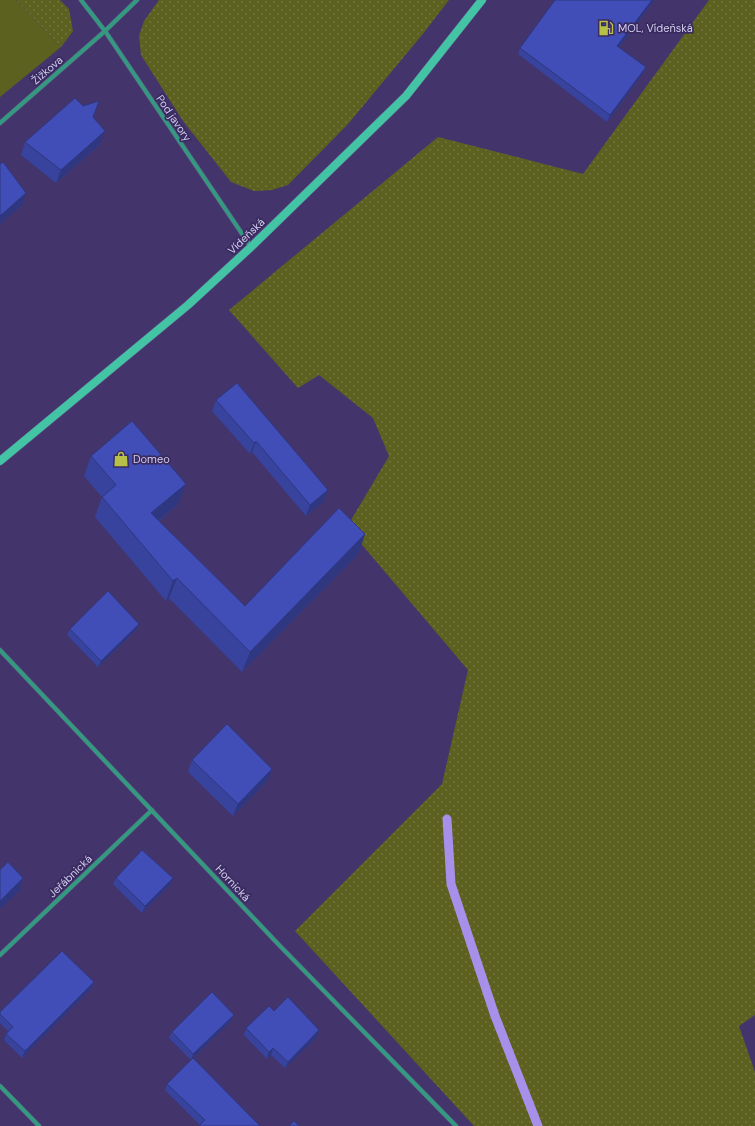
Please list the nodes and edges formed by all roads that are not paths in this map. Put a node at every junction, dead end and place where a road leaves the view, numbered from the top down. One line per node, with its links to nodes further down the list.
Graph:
1 (81, 0): 4 (street, Pod javory)
2 (137, 0): 4 (street, Žižkova)
3 (482, 0): 6 (main road, Vídeňská)
4 (105, 31): 5 (street, Žižkova); 6 (street, Pod javory)
5 (0, 123)
6 (251, 247): 7 (main road, Vídeňská)
7 (0, 461)
8 (0, 650): 9 (street, Hornická)
9 (152, 810): 10 (street, Jeřábnická); 13 (street, Hornická)
10 (0, 955)
11 (0, 1086): 12 (street)
12 (39, 1126)
13 (456, 1126)

